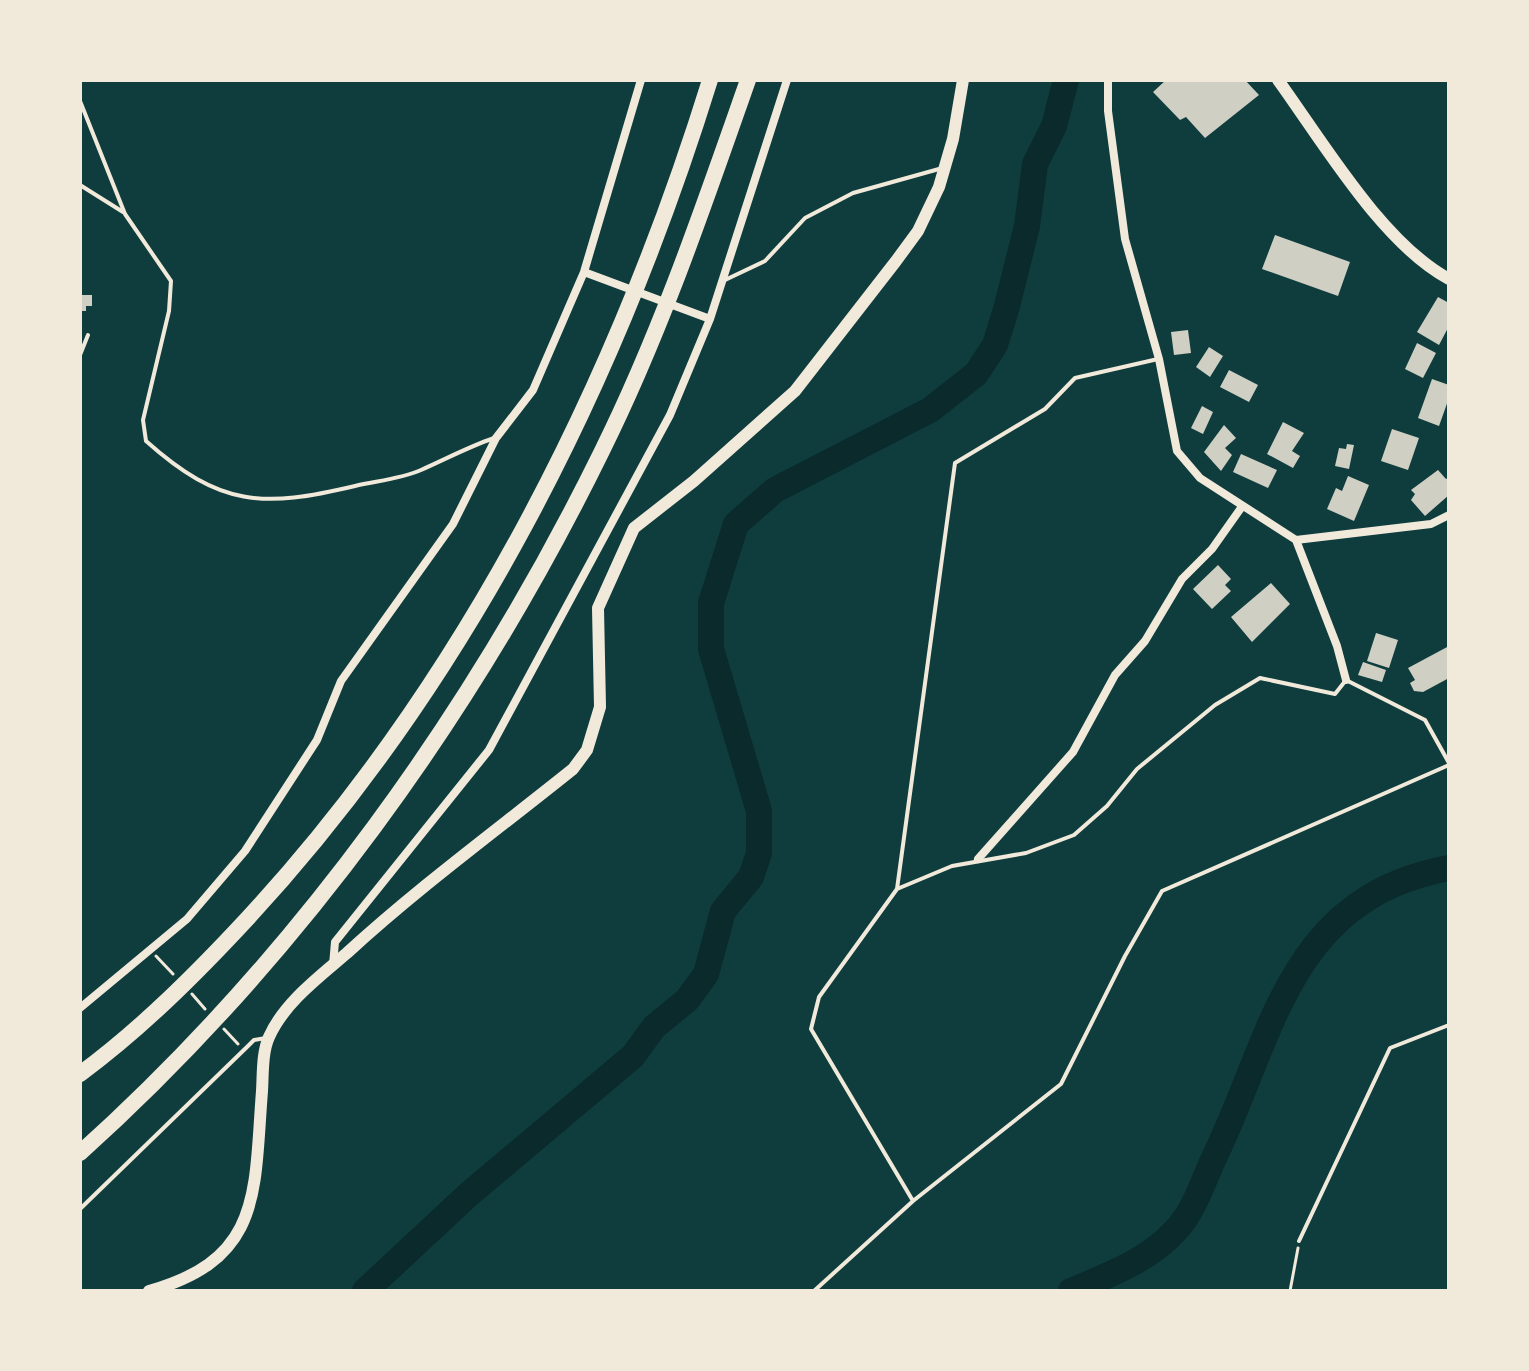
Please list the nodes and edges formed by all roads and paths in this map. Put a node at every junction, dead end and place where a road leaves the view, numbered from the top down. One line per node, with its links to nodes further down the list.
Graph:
1 (641, 80): 12 (street)
2 (710, 80): 37 (highway)
3 (748, 80): 38 (highway)
4 (787, 80): 14 (street)
5 (963, 80): 9 (main road)
6 (1108, 80): 18 (street)
7 (1278, 80): 13 (main road)
8 (80, 101): 11 (lane)
9 (946, 168): 14 (lane); 28 (main road)
10 (80, 185): 11 (lane)
11 (125, 214): 19 (lane)
12 (584, 272): 15 (street); 19 (street)
13 (1449, 279)
14 (722, 281): 15 (street)
15 (710, 319): 28 (street)
16 (88, 335): 17 (lane)
17 (80, 355)
18 (1159, 359): 20 (street); 26 (lane)
19 (496, 438): 27 (street)
20 (1241, 508): 22 (street); 25 (street)
21 (1449, 515): 22 (street)
22 (1296, 540): 23 (street)
23 (1346, 680): 24 (lane); 25 (lane)
24 (1449, 764): 39 (lane)
25 (978, 859): 26 (lane)
26 (897, 889): 39 (lane)
27 (149, 948): 29 (path); 31 (street)
28 (332, 965): 35 (main road)
29 (180, 982)
30 (191, 993): 32 (path)
31 (80, 1008)
32 (212, 1016)
33 (1449, 1025): 41 (lane)
34 (223, 1027): 36 (path)
35 (268, 1038): 36 (lane); 42 (main road)
36 (244, 1050): 40 (lane)
37 (80, 1074)
38 (80, 1153)
39 (913, 1201): 43 (lane)
40 (80, 1209)
41 (1299, 1241): 44 (path)
42 (149, 1291)
43 (814, 1291)
44 (1290, 1291)

